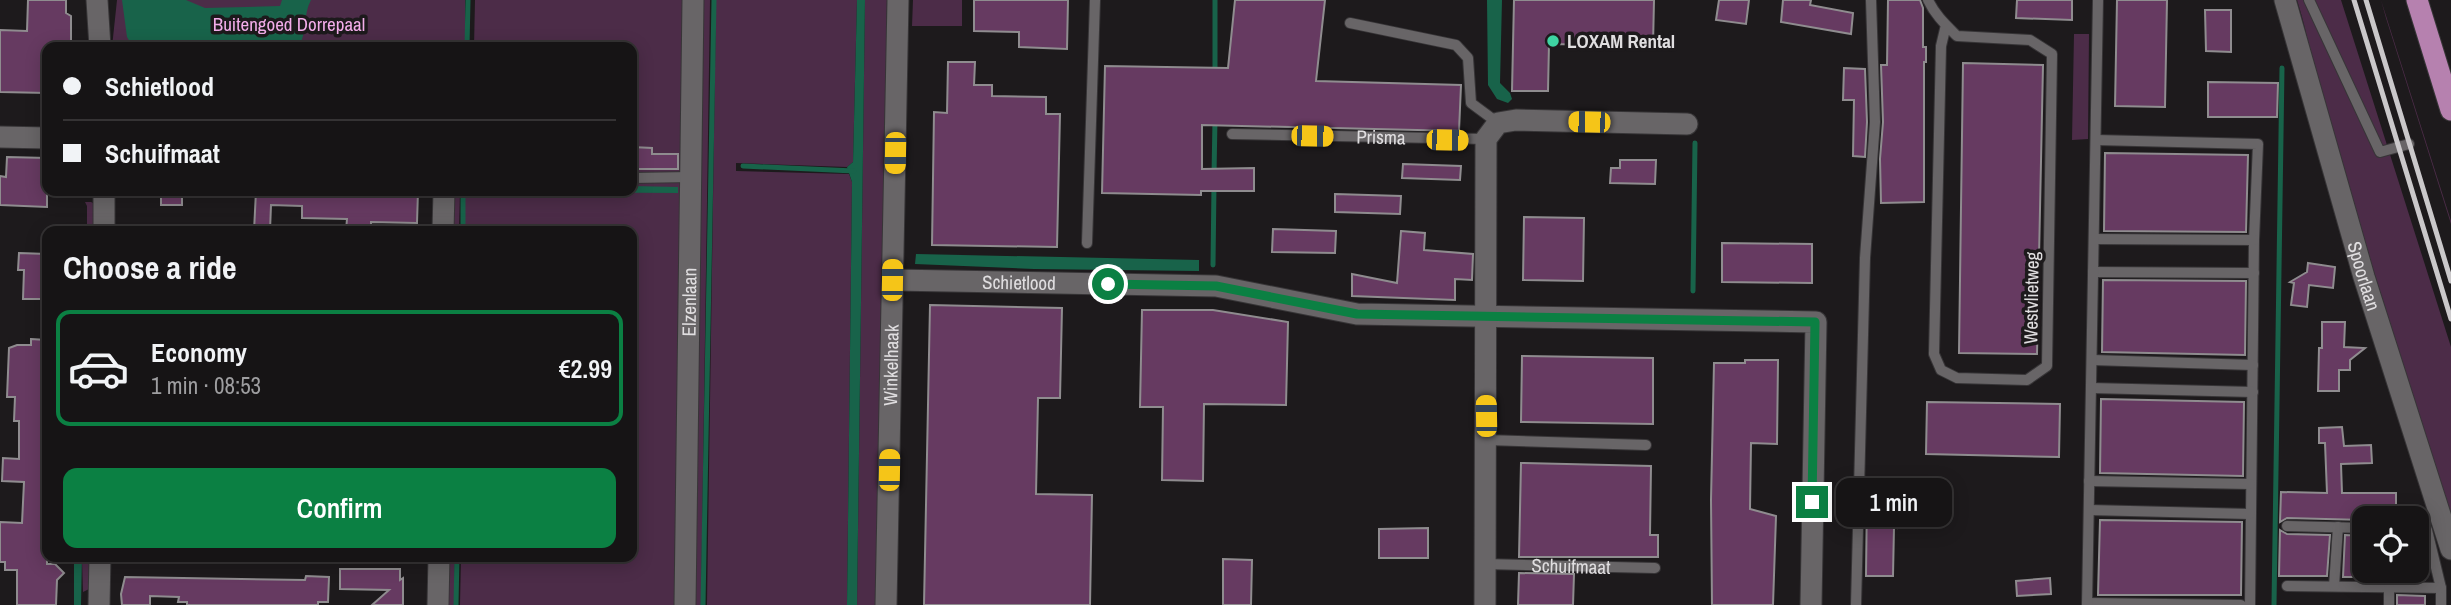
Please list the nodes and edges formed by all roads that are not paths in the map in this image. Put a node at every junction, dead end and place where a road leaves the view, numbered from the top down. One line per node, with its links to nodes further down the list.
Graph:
1 (97, 0): 13 (street)
2 (693, 0): 22 (street, Elzenlaan)
3 (898, 0): 33 (street, Winkelhaak)
4 (1095, 0): 30 (lane)
5 (1871, 0): 65 (lane)
6 (1928, 0): 12 (lane)
7 (2098, 0): 20 (lane)
8 (2285, 0): 49 (street, Spoorlaan)
9 (2309, 0): 21 (lane)
10 (2417, 0): 14 (highway)
11 (1350, 23): 16 (lane)
12 (1946, 25): 12 (lane, Westvlietweg)
13 (100, 42)
14 (2451, 110)
15 (1687, 124): 16 (street, Prisma)
16 (1492, 131): 17 (lane, Prisma); 34 (street)
17 (1232, 134)
18 (0, 137): 19 (street)
19 (42, 138)
20 (2096, 141): 28 (lane); 29 (lane)
21 (2409, 144)
22 (691, 177): 23 (lane); 61 (street, Elzenlaan)
23 (637, 178)
24 (104, 196): 26 (street)
25 (444, 196): 27 (street)
26 (104, 226)
27 (443, 226)
28 (2094, 239): 29 (lane); 31 (lane)
29 (2254, 240): 32 (lane)
30 (1087, 243)
31 (2093, 272): 32 (lane); 35 (lane)
32 (2253, 273): 36 (lane)
33 (892, 280): 34 (street, Schietlood); 62 (street, Winkelhaak)
34 (1485, 317): 39 (street); 64 (street, Schietlood)
35 (2092, 360): 36 (lane); 37 (lane)
36 (2253, 365): 38 (lane)
37 (2091, 388): 38 (lane); 41 (lane)
38 (2253, 392): 42 (lane)
39 (1486, 440): 40 (lane); 52 (street)
40 (1646, 445)
41 (2089, 481): 42 (lane); 43 (lane)
42 (2250, 484): 44 (lane)
43 (2089, 510): 44 (lane); 58 (lane)
44 (2250, 514): 67 (lane)
45 (2287, 526): 46 (lane)
46 (2337, 527): 47 (lane); 55 (lane)
47 (2352, 528)
48 (2429, 538): 57 (lane)
49 (2451, 549)
50 (100, 562): 59 (street)
51 (439, 562): 60 (street)
52 (1485, 564): 53 (lane, Schuifmaat); 63 (street)
53 (1655, 568)
54 (2287, 586): 55 (lane)
55 (2334, 586): 56 (lane)
56 (2389, 587): 57 (lane); 68 (lane)
57 (2441, 588): 69 (lane)
58 (2087, 604): 66 (lane)
59 (99, 605)
60 (438, 605)
61 (685, 605)
62 (886, 605)
63 (1485, 605)
64 (1811, 605)
65 (1856, 605)
66 (2241, 605)
67 (2250, 605)
68 (2389, 605)
69 (2441, 605)

